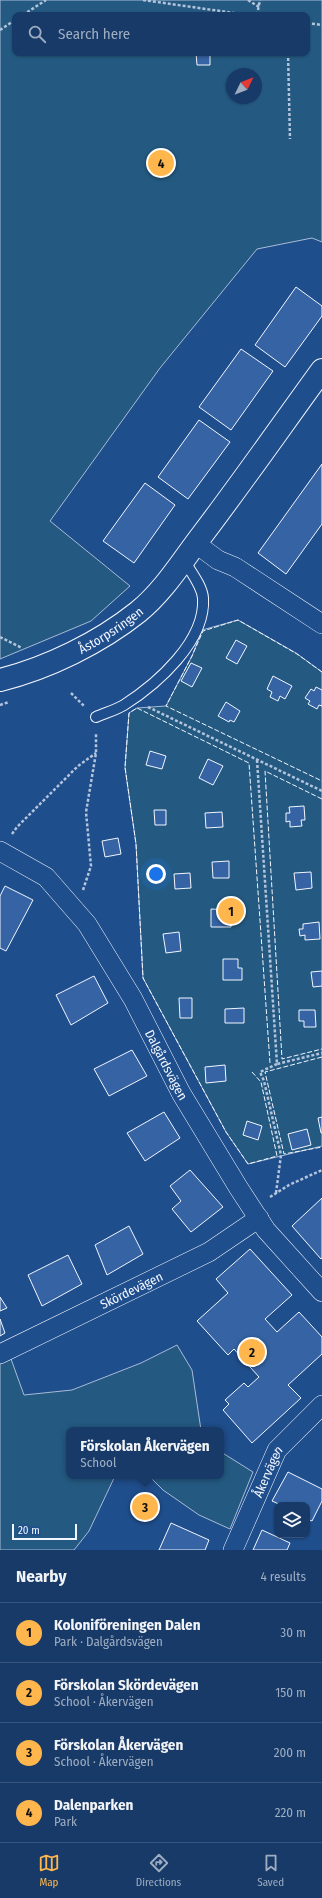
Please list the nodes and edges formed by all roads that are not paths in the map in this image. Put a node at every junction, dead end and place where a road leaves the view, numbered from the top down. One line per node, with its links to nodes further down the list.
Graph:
1 (322, 370): 2 (street, Åstorpsringen)
2 (189, 551): 3 (street); 4 (street, Åstorpsringen); 5 (lane)
3 (322, 624)
4 (0, 680)
5 (96, 717)
6 (0, 851): 7 (street, Dalgårdsvägen)
7 (255, 1214): 8 (street, Dalgårdsvägen); 9 (street, Skördevägen)
8 (322, 1292)
9 (0, 1354)
10 (322, 1405): 11 (street, Åkervägen)
11 (233, 1550)

